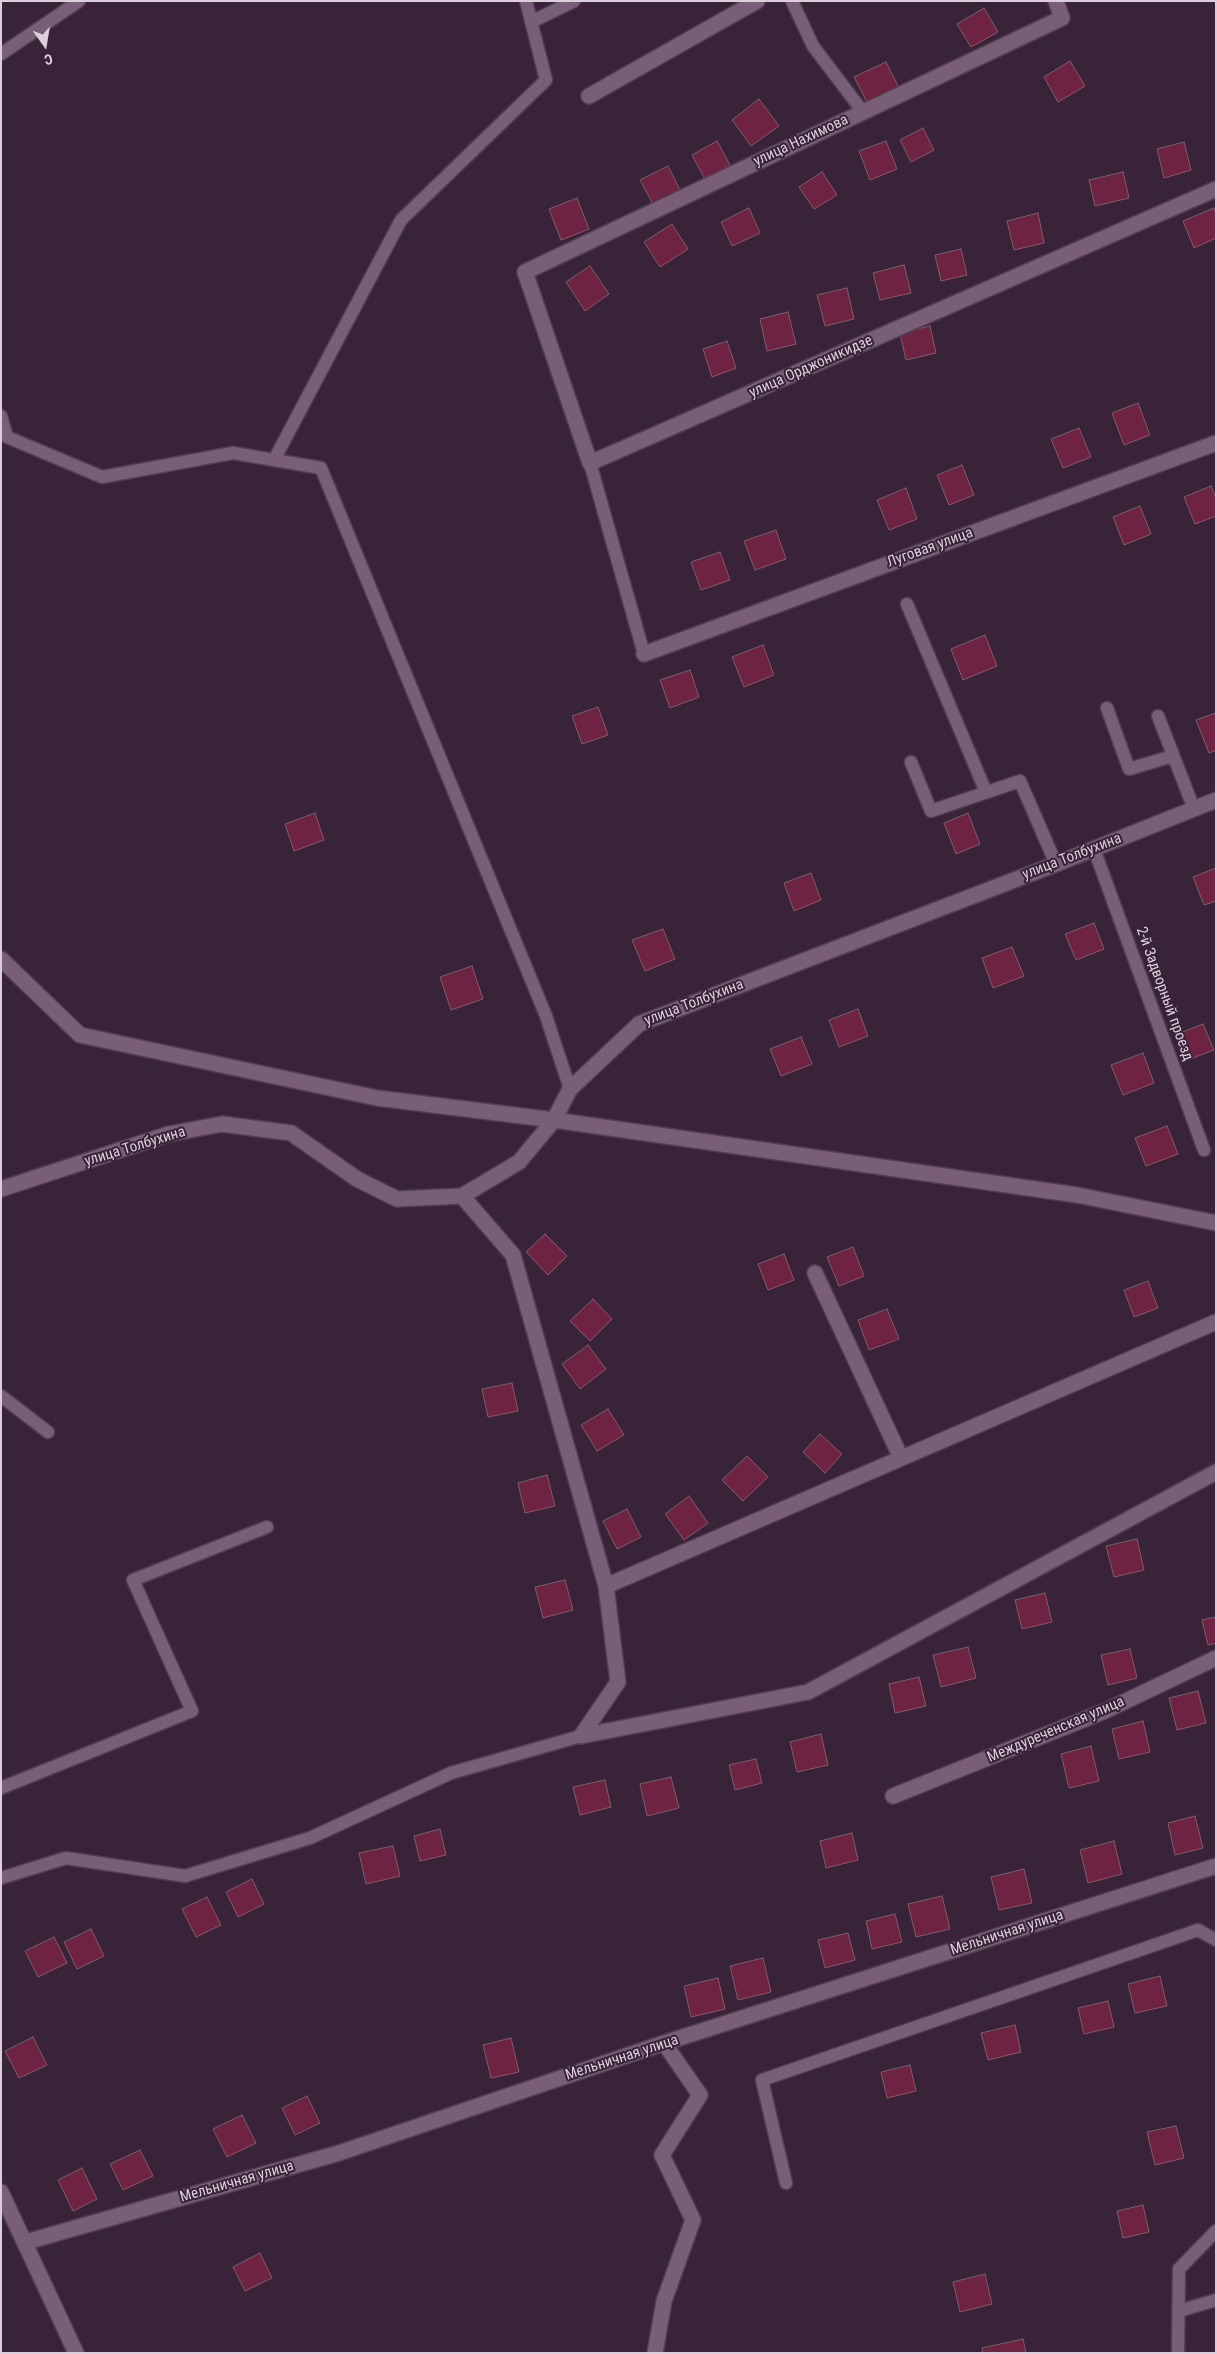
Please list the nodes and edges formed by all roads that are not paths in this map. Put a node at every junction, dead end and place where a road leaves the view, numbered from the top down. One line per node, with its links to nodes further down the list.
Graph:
1 (79, 1): 8 (lane)
2 (526, 1): 7 (lane)
3 (574, 1): 7 (lane)
4 (757, 1): 9 (street)
5 (792, 1): 10 (lane)
6 (1056, 1): 10 (street, улица Нахимова)
7 (531, 22): 14 (lane)
8 (1, 54)
9 (589, 96)
10 (863, 112): 15 (street, улица Нахимова)
11 (1216, 189): 15 (street, улица Орджоникидзе)
12 (1, 416): 14 (lane)
13 (1216, 442): 17 (street, Луговая улица)
14 (274, 460): 28 (lane)
15 (590, 463): 17 (lane)
16 (907, 604): 22 (lane)
17 (644, 654)
18 (1107, 708): 20 (lane)
19 (1158, 716): 20 (lane)
20 (1173, 756): 24 (lane)
21 (911, 762): 22 (lane)
22 (986, 792): 26 (lane)
23 (1216, 800): 24 (street, улица Толбухина)
24 (1194, 809): 25 (street, улица Толбухина)
25 (1094, 849): 26 (street, улица Толбухина); 30 (lane, 2-й Задворный проезд)
26 (1056, 864): 28 (street, улица Толбухина)
27 (1, 959): 29 (street)
28 (570, 1089): 29 (street, улица Толбухина)
29 (554, 1120): 32 (street, улица Толбухина); 33 (street)
30 (1204, 1150)
31 (1, 1189): 32 (street, улица Толбухина)
32 (462, 1196): 41 (street)
33 (1216, 1223)
34 (815, 1273): 38 (street)
35 (1216, 1322): 38 (street)
36 (1, 1396): 37 (lane)
37 (48, 1432)
38 (901, 1458): 41 (street)
39 (1216, 1472): 43 (street)
40 (267, 1527): 44 (lane)
41 (606, 1586): 43 (street)
42 (1216, 1658): 45 (street, Междуреченская улица)
43 (581, 1736): 47 (lane)
44 (1, 1788)
45 (893, 1796)
46 (1216, 1866): 49 (street, Мельничная улица)
47 (1, 1878)
48 (1216, 1940): 50 (lane)
49 (664, 2043): 53 (street, Мельничная улица); 57 (street)
50 (786, 2183)
51 (1, 2192): 53 (street)
52 (1216, 2231): 55 (lane)
53 (26, 2242): 56 (street)
54 (1216, 2300): 55 (lane)
55 (1179, 2310): 58 (lane)
56 (76, 2353)
57 (655, 2353)
58 (1178, 2353)

